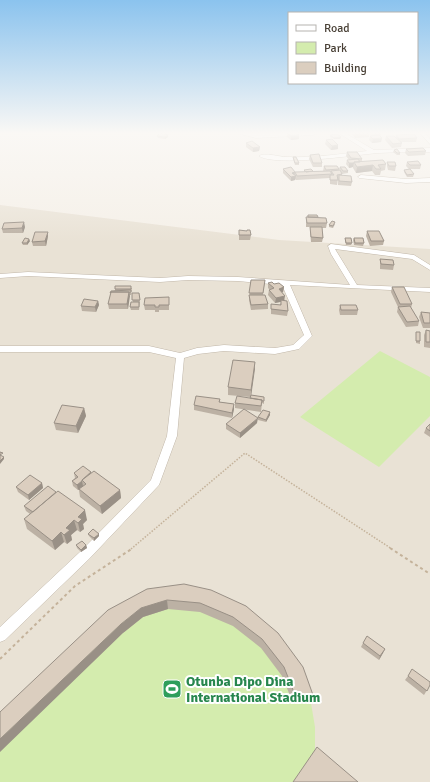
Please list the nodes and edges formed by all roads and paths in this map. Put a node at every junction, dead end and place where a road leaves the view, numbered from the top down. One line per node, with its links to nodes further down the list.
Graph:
1 (362, 177): 2 (street)
2 (430, 180)
3 (430, 268): 6 (street)
4 (0, 276): 5 (street)
5 (285, 282): 6 (street); 9 (street)
6 (355, 287): 7 (street)
7 (430, 290)
8 (0, 349): 9 (street)
9 (180, 356): 11 (street)
10 (430, 574): 12 (path)
11 (0, 636)
12 (0, 659)

